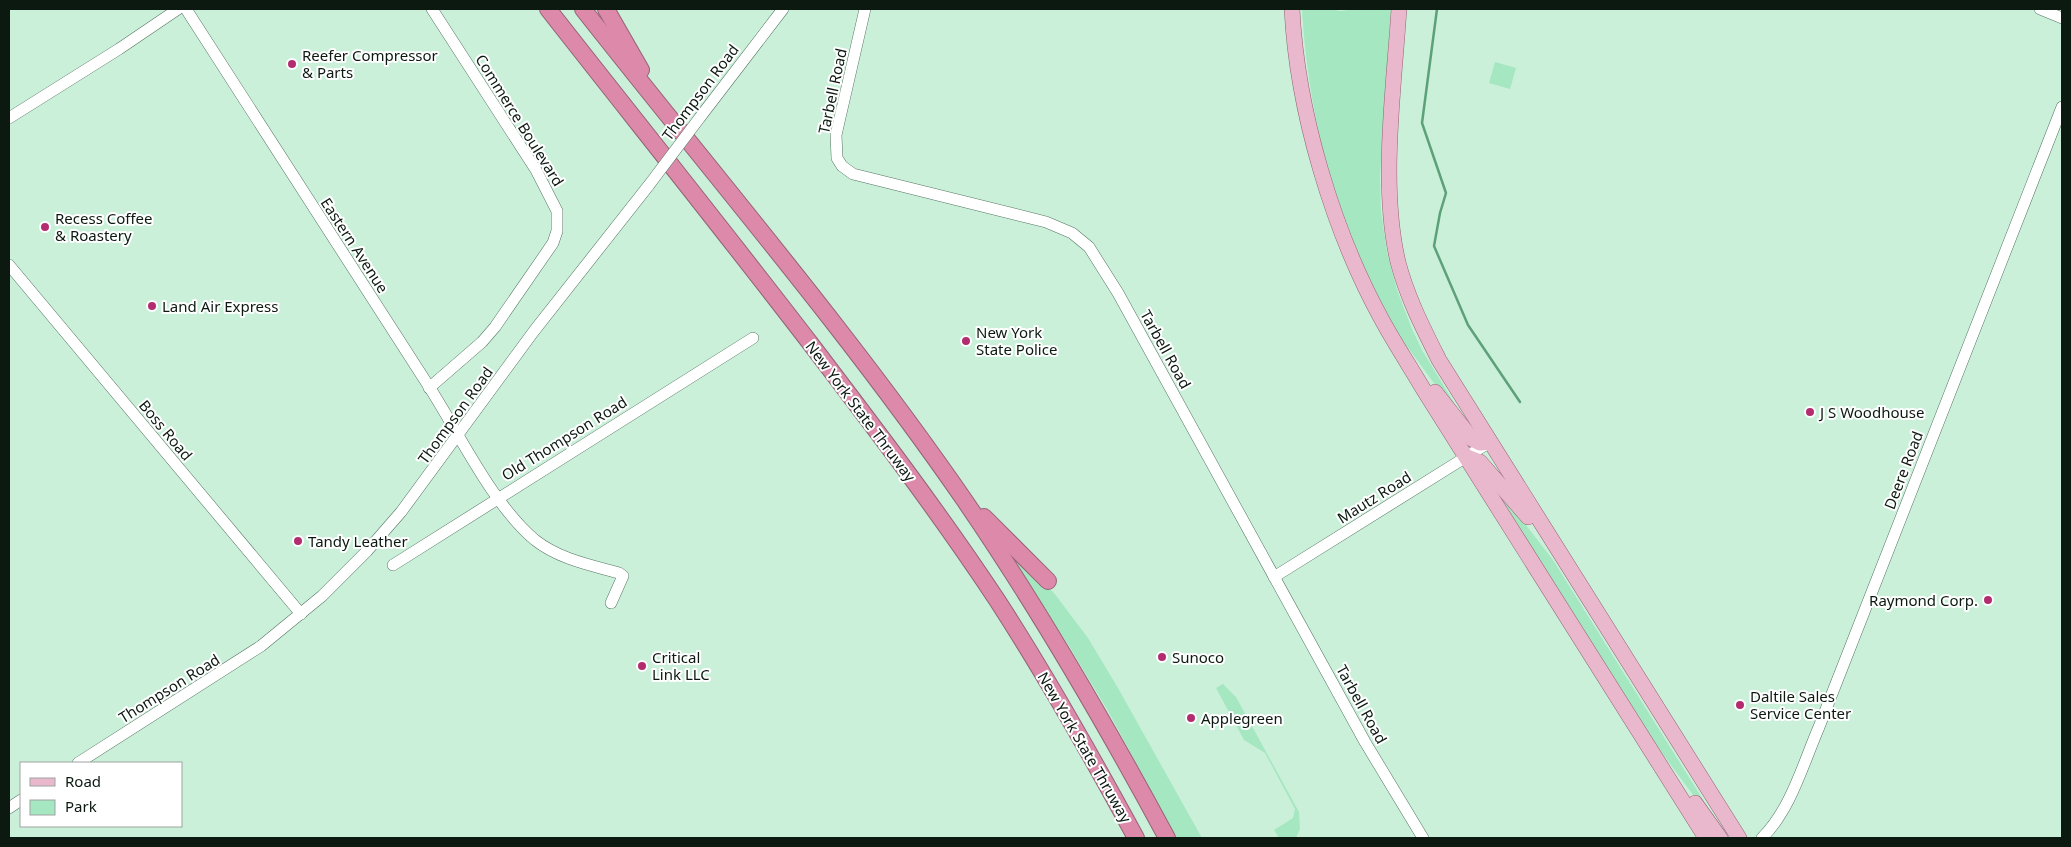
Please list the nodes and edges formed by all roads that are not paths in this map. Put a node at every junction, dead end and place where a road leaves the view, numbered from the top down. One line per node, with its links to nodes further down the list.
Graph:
1 (178, 9): 15 (street)
2 (186, 9): 19 (street, Eastern Avenue)
3 (432, 9): 19 (street, Commerce Boulevard)
4 (548, 9): 35 (highway, New York State Thruway)
5 (583, 9): 14 (highway, New York State Thruway)
6 (606, 9): 14 (highway)
7 (783, 9): 20 (street, Thompson Road, bridge)
8 (865, 9): 27 (street, Tarbell Road)
9 (1292, 9): 18 (main road)
10 (1399, 9): 21 (main road)
11 (2040, 9): 12 (street)
12 (2062, 18)
13 (2062, 107): 41 (street, Deere Road)
14 (668, 115): 23 (highway, New York State Thruway)
15 (9, 118)
16 (9, 265): 30 (street, Boss Road)
17 (752, 338): 24 (street, Old Thompson Road)
18 (1394, 339): 21 (main road); 22 (main road)
19 (430, 388): 20 (street, Eastern Avenue)
20 (459, 436): 24 (street, Eastern Avenue); 30 (street, Thompson Road)
21 (1490, 442): 22 (street, Mautz Road); 25 (main road)
22 (1466, 457): 25 (main road); 27 (street, Mautz Road); 31 (main road)
23 (947, 476): 28 (highway); 36 (highway, New York State Thruway)
24 (497, 498): 26 (street, Old Thompson Road); 29 (street, Eastern Avenue)
25 (1563, 558): 40 (main road)
26 (393, 565)
27 (1274, 577): 37 (street, Tarbell Road)
28 (1048, 580)
29 (611, 603)
30 (301, 614): 32 (street, Thompson Road)
31 (1645, 742): 38 (main road); 39 (main road)
32 (80, 762)
33 (20, 801): 34 (street)
34 (9, 808)
35 (1136, 838)
36 (1167, 838)
37 (1424, 838)
38 (1706, 838)
39 (1720, 838)
40 (1739, 838)
41 (1762, 838)

